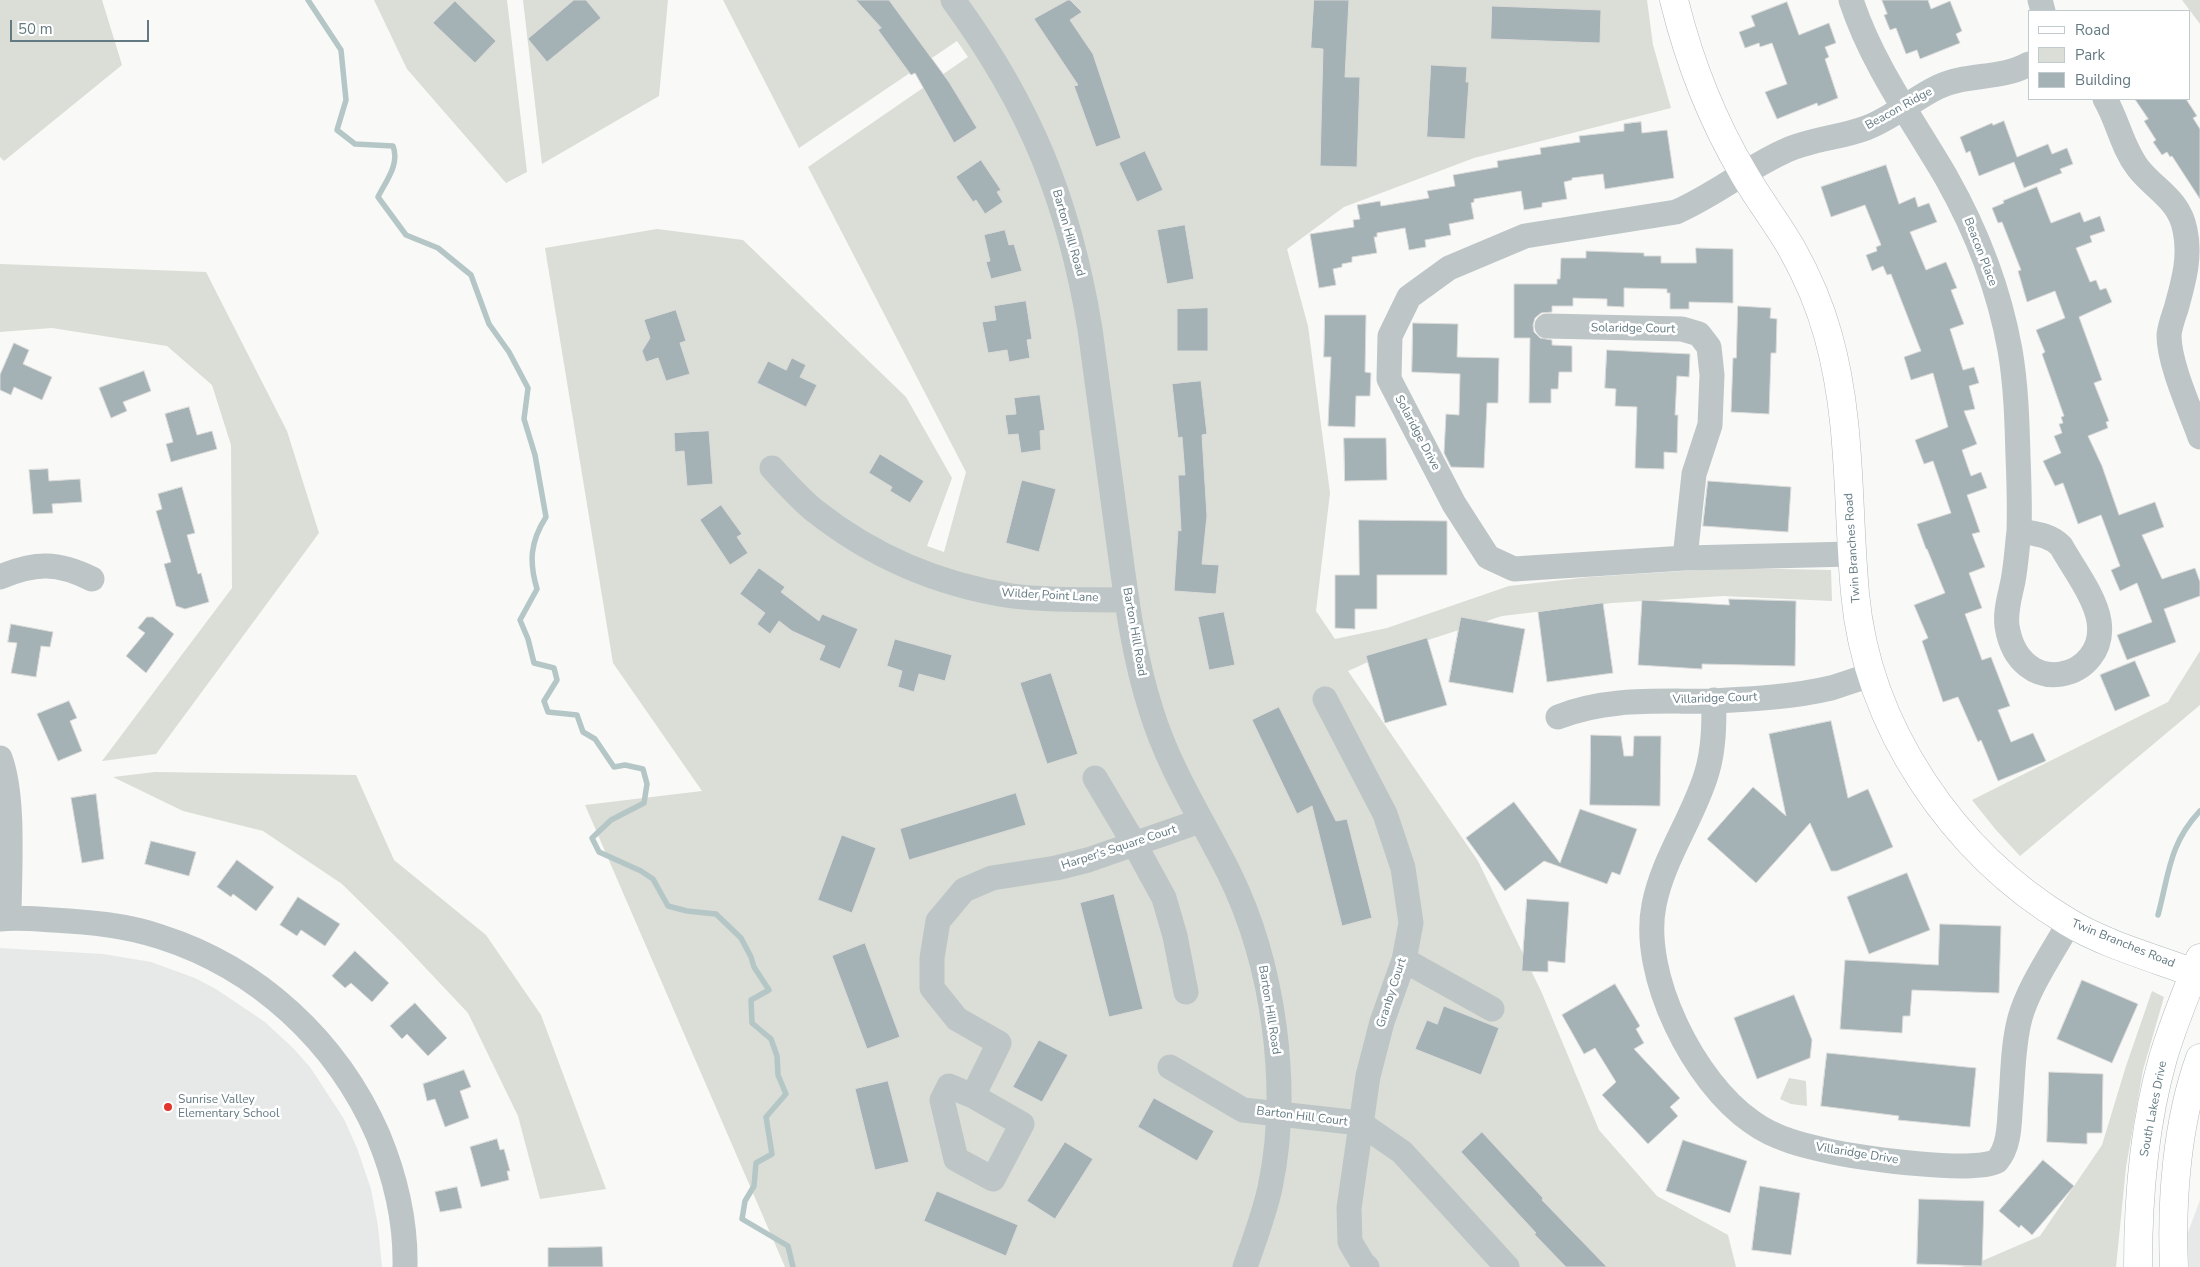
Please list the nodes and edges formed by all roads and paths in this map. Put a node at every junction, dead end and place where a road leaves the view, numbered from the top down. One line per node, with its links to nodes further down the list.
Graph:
1 (953, 0): 16 (street, Barton Hill Road)
2 (1674, 0): 7 (main road, Twin Branches Road)
3 (1851, 0): 6 (street, Beacon Place)
4 (2028, 64): 6 (street, Beacon Ridge)
5 (2106, 100): 9 (street)
6 (1904, 107): 7 (street, Beacon Ridge); 11 (street, Beacon Place)
7 (1744, 174): 12 (main road, Twin Branches Road); 13 (street, Solaridge Drive)
8 (1547, 326): 13 (street, Solaridge Court)
9 (2200, 437)
10 (772, 468): 16 (street, Wilder Point Lane)
11 (2019, 531): 11 (street, Beacon Place)
12 (1852, 554): 13 (street, Solaridge Drive); 17 (main road, Twin Branches Road)
13 (1685, 558)
14 (0, 577): 15 (street)
15 (92, 579)
16 (1127, 600): 23 (street, Barton Hill Road)
17 (1871, 675): 19 (street, Villaridge Court); 26 (main road, Twin Branches Road)
18 (1325, 699): 27 (street, Granby Court)
19 (1714, 700): 20 (street, Villaridge Court); 26 (street, Villaridge Drive)
20 (1558, 717)
21 (0, 758): 25 (street)
22 (1095, 778): 24 (street)
23 (1200, 822): 24 (street, Harper's Square Court); 34 (street, Barton Hill Road)
24 (1135, 845): 29 (street); 33 (street, Harper's Square Court)
25 (5, 919): 36 (street)
26 (2069, 923): 28 (main road, Twin Branches Road)
27 (1404, 960): 30 (street); 35 (street, Granby Court)
28 (2198, 971): 40 (main road, South Lakes Drive)
29 (1186, 992)
30 (1492, 1009)
31 (2200, 1058): 41 (main road)
32 (1170, 1067): 34 (street, Barton Hill Court)
33 (973, 1096)
34 (1277, 1113): 35 (street, Barton Hill Court); 37 (street, Barton Hill Road)
35 (1360, 1124): 38 (street, Granby Court); 39 (street, Barton Hill Court)
36 (405, 1267)
37 (1245, 1267)
38 (1367, 1267)
39 (1507, 1267)
40 (2138, 1267)
41 (2174, 1267)

